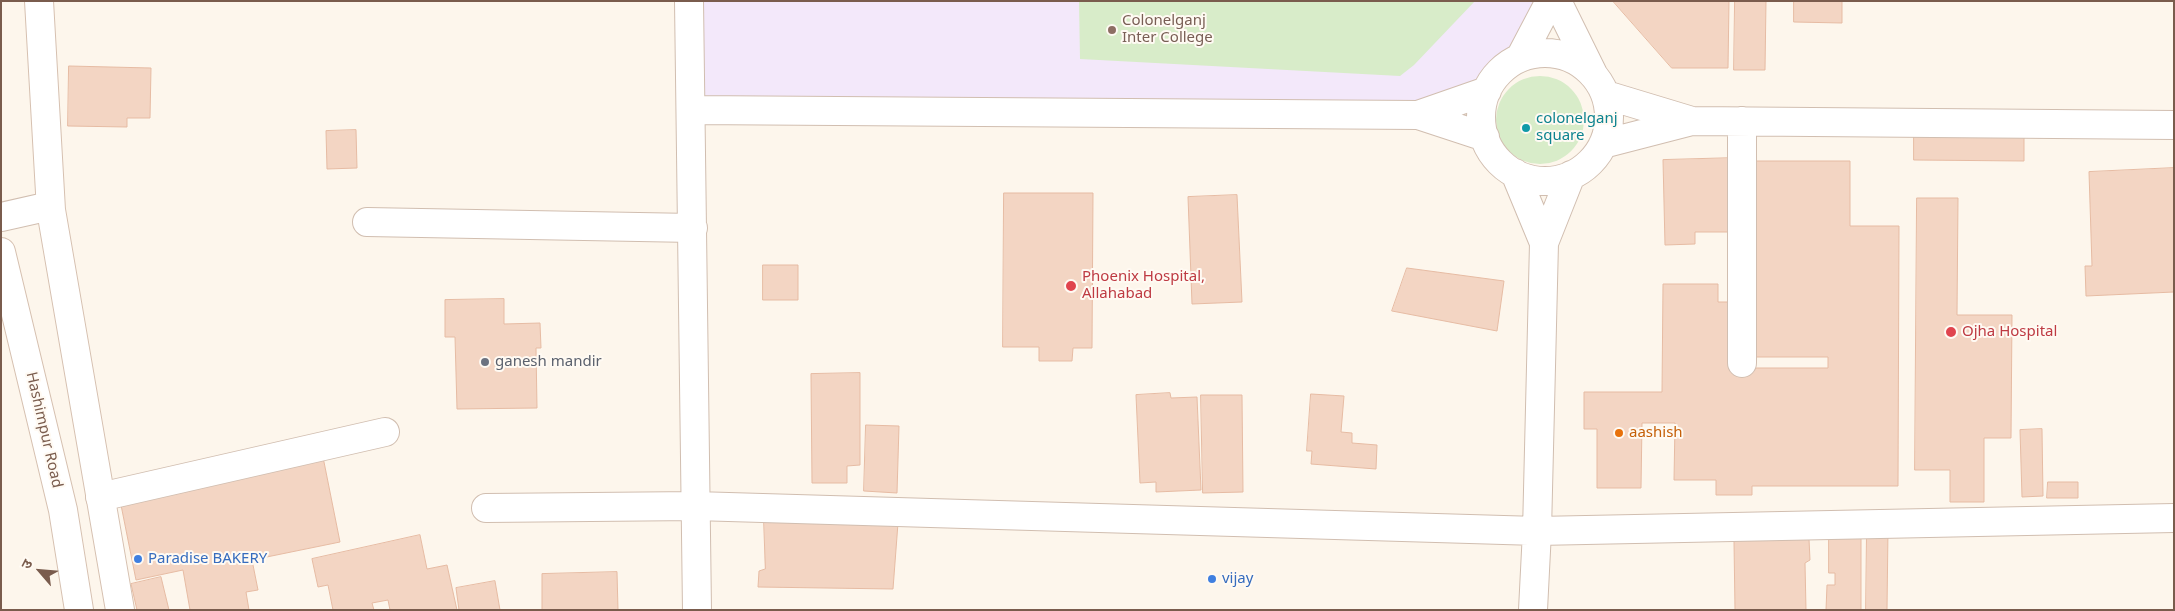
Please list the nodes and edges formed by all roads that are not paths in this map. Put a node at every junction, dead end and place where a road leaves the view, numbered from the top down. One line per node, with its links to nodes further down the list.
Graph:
1 (39, 1): 17 (street)
2 (690, 1): 8 (street)
3 (1550, 1): 5 (street)
4 (1557, 1): 6 (street)
5 (1520, 58): 6 (street); 7 (street)
6 (1600, 85): 10 (street); 14 (street)
7 (1487, 91): 9 (street); 13 (street)
8 (692, 110): 9 (street); 20 (street)
9 (1418, 115): 13 (street)
10 (1692, 121): 11 (street); 14 (street)
11 (1742, 121): 12 (street); 23 (street)
12 (2174, 125)
13 (1485, 137): 15 (street)
14 (1603, 144): 16 (street)
15 (1515, 173): 16 (street); 21 (street)
16 (1570, 175): 21 (street)
17 (50, 206): 18 (street); 25 (street)
18 (1, 217)
19 (367, 222): 20 (street)
20 (693, 228): 26 (street)
21 (1544, 243): 29 (street)
22 (1, 252): 30 (street, Hashimpur Road)
23 (1742, 363)
24 (385, 432): 25 (street)
25 (100, 497): 31 (street)
26 (695, 506): 27 (street); 29 (street); 32 (street)
27 (486, 508)
28 (2174, 518): 29 (street)
29 (1537, 531): 33 (street)
30 (79, 610)
31 (120, 610)
32 (696, 610)
33 (1533, 610)

